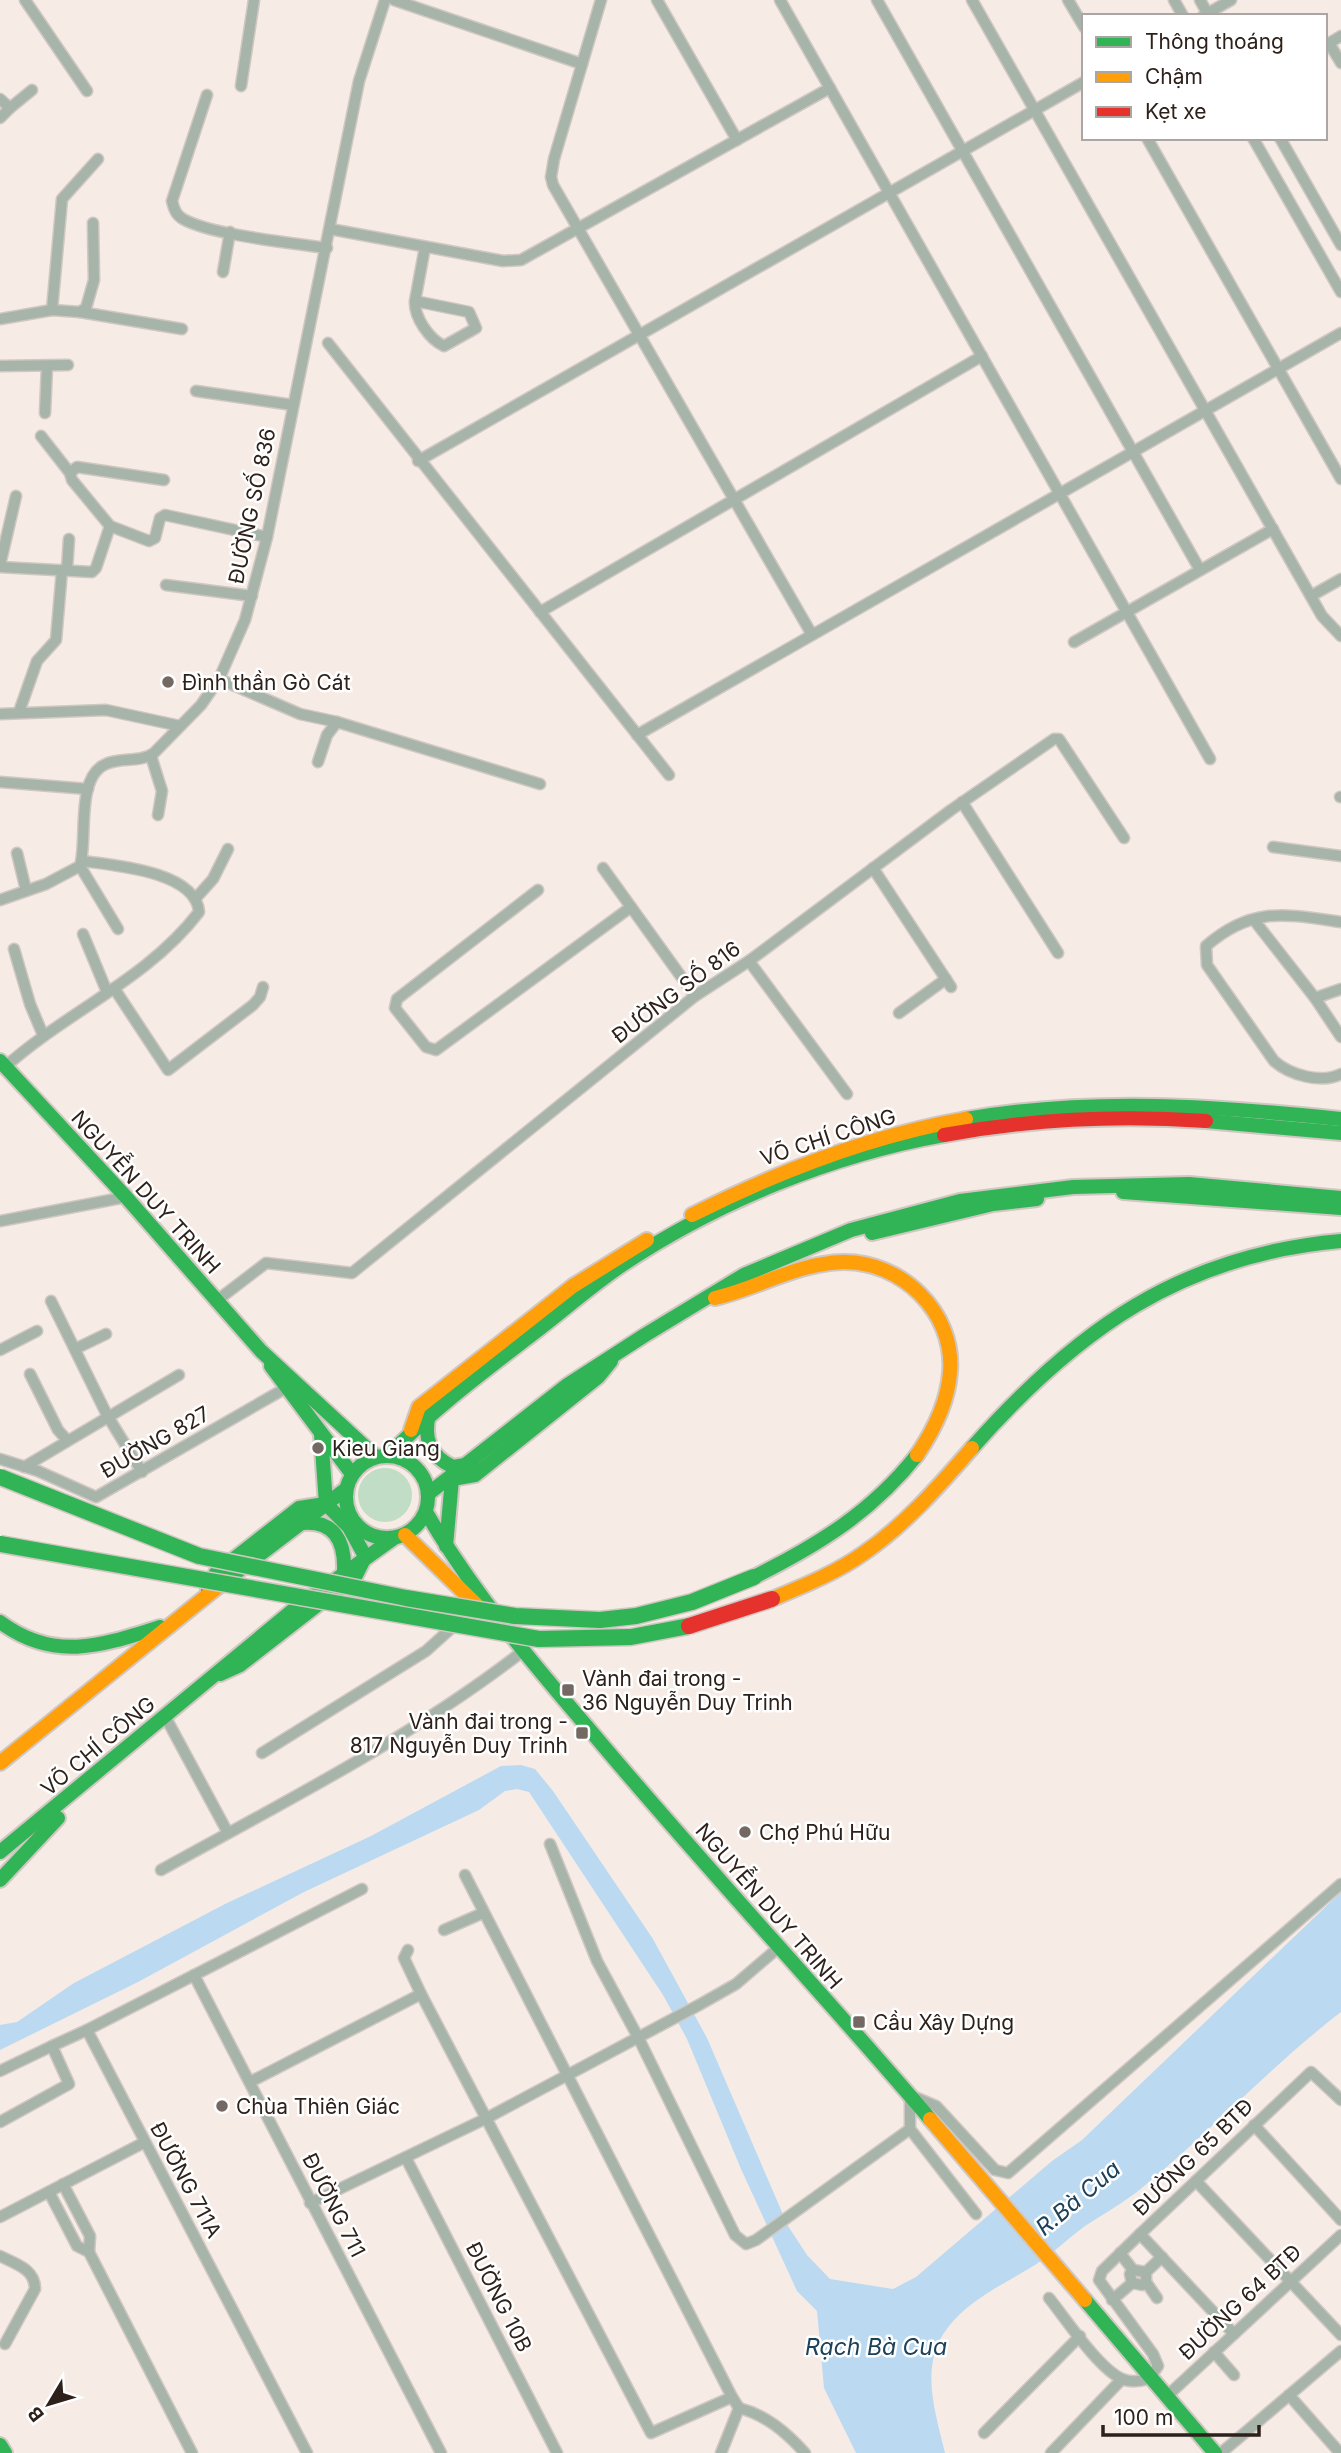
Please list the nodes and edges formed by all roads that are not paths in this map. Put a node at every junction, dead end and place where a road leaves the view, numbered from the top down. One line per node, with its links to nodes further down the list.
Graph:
1 (25, 0): 22 (street)
2 (254, 0): 19 (street)
3 (385, 0): 36 (street, ĐƯỜNG SỐ 836)
4 (394, 0): 17 (street)
5 (601, 0): 17 (street)
6 (657, 0): 28 (street)
7 (780, 0): 20 (street)
8 (877, 0): 32 (street)
9 (972, 0): 26 (street)
10 (1068, 0): 13 (street)
11 (1231, 0): 12 (street)
12 (1209, 14)
13 (1082, 24)
14 (1341, 36): 15 (street)
15 (1327, 44): 16 (street)
16 (1341, 63)
17 (582, 64): 37 (street)
18 (1082, 83): 26 (street)
19 (241, 86)
20 (830, 88): 28 (street); 34 (street)
21 (32, 90): 25 (street)
22 (87, 91)
23 (207, 95): 38 (street)
24 (0, 99): 25 (street)
25 (10, 108): 27 (street)
26 (1035, 110): 32 (street); 59 (street)
27 (0, 118)
28 (737, 140): 37 (street)
29 (1148, 140): 56 (street)
30 (1254, 140): 43 (street)
31 (1281, 140): 39 (street)
32 (963, 151): 34 (street); 62 (street)
33 (98, 159): 45 (street)
34 (890, 193): 50 (street); 52 (street)
35 (93, 223): 46 (street)
36 (330, 229): 40 (street); 41 (street, ĐƯỜNG SỐ 836)
37 (577, 230): 40 (street); 50 (street)
38 (230, 232): 41 (street); 42 (street)
39 (1341, 245)
40 (425, 247): 44 (street)
41 (327, 248): 58 (street, ĐƯỜNG SỐ 836)
42 (223, 272)
43 (1341, 292)
44 (415, 301): 44 (street)
45 (52, 310): 46 (street); 47 (street)
46 (80, 312): 48 (street)
47 (0, 319)
48 (182, 329)
49 (1341, 333): 56 (street)
50 (640, 336): 63 (street); 69 (street)
51 (328, 343): 63 (street)
52 (982, 356): 67 (street); 69 (street)
53 (68, 365): 55 (street)
54 (0, 366): 55 (street)
55 (47, 366): 60 (street)
56 (1279, 369): 59 (street); 65 (street)
57 (196, 391): 58 (street)
58 (293, 405): 72 (street, ĐƯỜNG SỐ 836)
59 (1205, 411): 62 (street); 71 (street)
60 (45, 412)
61 (41, 436): 64 (street)
62 (1133, 451): 67 (street); 76 (street)
63 (418, 461): 82 (street)
64 (70, 473): 66 (street); 70 (street)
65 (1341, 478)
66 (164, 480)
67 (1060, 493): 81 (street); 83 (street)
68 (16, 496): 74 (street)
69 (734, 498): 82 (street); 83 (street)
70 (110, 526): 72 (street); 75 (street)
71 (1273, 529): 76 (street); 80 (street)
72 (267, 537): 79 (street, ĐƯỜNG SỐ 836)
73 (69, 539): 75 (street)
74 (0, 566): 75 (street)
75 (64, 570): 87 (street)
76 (1200, 570): 81 (street)
77 (1341, 579): 80 (street)
78 (166, 585): 79 (street)
79 (252, 596): 86 (street, ĐƯỜNG SỐ 836)
80 (1311, 596): 84 (street)
81 (1128, 611): 85 (street); 93 (street)
82 (540, 612): 91 (street)
83 (811, 633): 91 (street)
84 (1341, 636)
85 (1074, 642)
86 (219, 678): 89 (street); 90 (street, ĐƯỜNG SỐ 836)
87 (19, 712): 88 (street); 90 (street)
88 (0, 714)
89 (337, 722): 94 (street); 97 (street)
90 (180, 726): 92 (street, ĐƯỜNG SỐ 836)
91 (637, 735): 95 (street)
92 (151, 756): 98 (street); 100 (street)
93 (1210, 760)
94 (318, 762)
95 (669, 775)
96 (0, 782): 98 (street)
97 (540, 784)
98 (88, 789): 106 (street)
99 (962, 802): 101 (street, ĐƯỜNG SỐ 816); 108 (street, ĐƯỜNG SỐ 816); 119 (street)
100 (158, 815)
101 (1124, 838)
102 (1273, 847): 105 (street)
103 (228, 849): 111 (street)
104 (17, 853): 109 (street)
105 (1341, 856)
106 (81, 864): 109 (street); 111 (street); 116 (street)
107 (603, 868): 113 (street)
108 (873, 868): 120 (street, ĐƯỜNG SỐ 816); 126 (street)
109 (26, 890): 112 (street)
110 (538, 890): 113 (street)
111 (195, 899): 123 (street)
112 (0, 900)
113 (631, 906): 124 (street)
114 (1254, 920): 115 (street); 125 (street); 130 (street)
115 (1341, 922)
116 (117, 929)
117 (82, 934): 123 (street)
118 (14, 949): 127 (street)
119 (1058, 953)
120 (749, 961): 124 (street, ĐƯỜNG SỐ 816); 131 (street)
121 (263, 987): 123 (street)
122 (1341, 989): 125 (street)
123 (111, 990): 127 (street)
124 (695, 996): 143 (street, ĐƯỜNG SỐ 816)
125 (1315, 998): 128 (street)
126 (899, 1013)
127 (43, 1035): 129 (street)
128 (1341, 1037)
129 (2, 1064): 135 (main road, NGUYỄN DUY TRINH)
130 (1341, 1074)
131 (847, 1094)
132 (1217, 1114): 133 (main road, VÕ CHÍ CÔNG); 134 (main road, VÕ CHÍ CÔNG); 139 (main road, VÕ CHÍ CÔNG)
133 (1341, 1119)
134 (1341, 1133)
135 (126, 1197): 138 (street); 143 (main road, NGUYỄN DUY TRINH)
136 (1341, 1198): 141 (main road)
137 (1341, 1208): 141 (main road)
138 (0, 1221)
139 (655, 1241): 153 (main road, VÕ CHÍ CÔNG); 155 (main road, VÕ CHÍ CÔNG)
140 (1341, 1241): 171 (main road, bridge)
141 (705, 1299): 149 (main road); 163 (main road, bridge)
142 (51, 1301): 146 (street)
143 (215, 1302): 148 (main road, NGUYỄN DUY TRINH)
144 (37, 1331): 147 (street)
145 (106, 1334): 146 (street)
146 (75, 1349): 154 (street)
147 (0, 1350)
148 (261, 1351): 152 (main road, NGUYỄN DUY TRINH); 158 (main road, NGUYỄN DUY TRINH)
149 (618, 1354): 160 (main road); 164 (main road)
150 (30, 1374): 157 (street)
151 (179, 1375): 154 (street)
152 (286, 1388): 156 (main road, NGUYỄN DUY TRINH); 162 (street, ĐƯỜNG 827)
153 (429, 1414): 155 (main road, VÕ CHÍ CÔNG); 160 (main road)
154 (107, 1415): 157 (street); 162 (street)
155 (411, 1430): 158 (main road, VÕ CHÍ CÔNG); 164 (main road)
156 (321, 1434): 165 (main road, NGUYỄN DUY TRINH); 167 (main road)
157 (67, 1440): 161 (street)
158 (382, 1456): 165 (main road); 166 (main road)
159 (0, 1459): 161 (street, ĐƯỜNG 827)
160 (472, 1464): 164 (main road)
161 (24, 1467): 162 (street, ĐƯỜNG 827)
162 (142, 1472)
163 (0, 1477)
164 (452, 1479): 166 (main road); 172 (main road)
165 (349, 1482): 167 (main road); 170 (main road)
166 (428, 1494): 168 (main road)
167 (326, 1504): 169 (main road); 173 (main road); 175 (main road)
168 (426, 1512): 170 (main road); 172 (main road, NGUYỄN DUY TRINH)
169 (302, 1522): 174 (main road); 175 (main road)
170 (400, 1536): 173 (main road, VÕ CHÍ CÔNG); 176 (main road, NGUYỄN DUY TRINH)
171 (0, 1544)
172 (446, 1546): 179 (main road, NGUYỄN DUY TRINH)
173 (365, 1556): 174 (main road, VÕ CHÍ CÔNG); 180 (main road, VÕ CHÍ CÔNG)
174 (344, 1570): 180 (main road, VÕ CHÍ CÔNG)
175 (203, 1600): 178 (main road)
176 (479, 1608): 179 (main road, NGUYỄN DUY TRINH); 183 (street)
177 (0, 1622): 178 (main road)
178 (170, 1623): 182 (main road); 184 (main road)
179 (523, 1651): 186 (street); 196 (main road, NGUYỄN DUY TRINH)
180 (212, 1677): 181 (main road, VÕ CHÍ CÔNG)
181 (166, 1718): 185 (main road, VÕ CHÍ CÔNG); 186 (street)
182 (0, 1752)
183 (261, 1753)
184 (0, 1763)
185 (96, 1778): 188 (main road, VÕ CHÍ CÔNG); 191 (main road)
186 (228, 1833): 189 (street)
187 (550, 1844): 201 (street)
188 (3, 1851)
189 (161, 1870)
190 (465, 1875): 194 (street)
191 (0, 1880)
192 (1341, 1884): 206 (street)
193 (362, 1889): 198 (street)
194 (483, 1913): 195 (street); 204 (street)
195 (444, 1930)
196 (778, 1948): 201 (street); 206 (main road, NGUYỄN DUY TRINH)
197 (408, 1950): 199 (street)
198 (194, 1975): 200 (street); 205 (street, ĐƯỜNG 711)
199 (421, 1994): 205 (street); 208 (street)
200 (87, 2030): 202 (street); 212 (street, ĐƯỜNG 711A)
201 (638, 2037): 204 (street); 211 (street)
202 (52, 2046): 203 (street); 209 (street)
203 (0, 2071)
204 (569, 2077): 208 (street); 244 (street)
205 (250, 2082): 217 (street, ĐƯỜNG 711)
206 (910, 2095): 211 (street); 242 (main road, NGUYỄN DUY TRINH)
207 (1341, 2100): 210 (street, ĐƯỜNG 65 BTĐ)
208 (485, 2119): 213 (street); 244 (street)
209 (0, 2122)
210 (1254, 2125): 214 (street, ĐƯỜNG 65 BTĐ); 220 (street)
211 (909, 2129): 218 (street)
212 (145, 2142): 215 (street); 251 (street, ĐƯỜNG 711A)
213 (406, 2158): 217 (street); 253 (street, ĐƯỜNG 10B)
214 (1196, 2181): 221 (street, ĐƯỜNG 65 BTĐ); 229 (street)
215 (63, 2183): 216 (street); 223 (street)
216 (49, 2192): 219 (street); 223 (street)
217 (310, 2203): 252 (street, ĐƯỜNG 711)
218 (976, 2214)
219 (0, 2217)
220 (1341, 2220)
221 (1140, 2234): 224 (street); 226 (street, ĐƯỜNG 65 BTĐ)
222 (1341, 2235): 229 (street, ĐƯỜNG 64 BTĐ)
223 (89, 2252): 250 (street)
224 (1120, 2253): 227 (street); 233 (street)
225 (0, 2256): 237 (street)
226 (1162, 2257): 228 (street); 234 (street, ĐƯỜNG 65 BTĐ)
227 (1133, 2270): 228 (street); 230 (street)
228 (1146, 2277): 230 (street); 232 (street)
229 (1292, 2280): 234 (street, ĐƯỜNG 64 BTĐ); 235 (street)
230 (1132, 2283): 233 (street)
231 (1049, 2298): 236 (street)
232 (1157, 2298)
233 (1112, 2300): 242 (street)
234 (1234, 2334): 239 (street, ĐƯỜNG 64 BTĐ)
235 (1341, 2335)
236 (1080, 2336): 241 (street); 247 (street)
237 (5, 2344)
238 (1341, 2351): 243 (street)
239 (1214, 2352): 240 (street); 245 (street, ĐƯỜNG 64 BTĐ)
240 (1234, 2375)
241 (1122, 2379): 242 (street); 256 (street)
242 (1149, 2379): 245 (main road)
243 (1289, 2395): 258 (street); 259 (street)
244 (732, 2397): 246 (street)
245 (1166, 2397): 257 (main road)
246 (738, 2408): 254 (street); 255 (street)
247 (984, 2433)
248 (0, 2445): 249 (main road)
249 (5, 2453)
250 (192, 2453)
251 (307, 2453)
252 (441, 2453)
253 (557, 2453)
254 (721, 2453)
255 (805, 2453)
256 (1051, 2453)
257 (1215, 2453)
258 (1221, 2453)
259 (1340, 2453)

